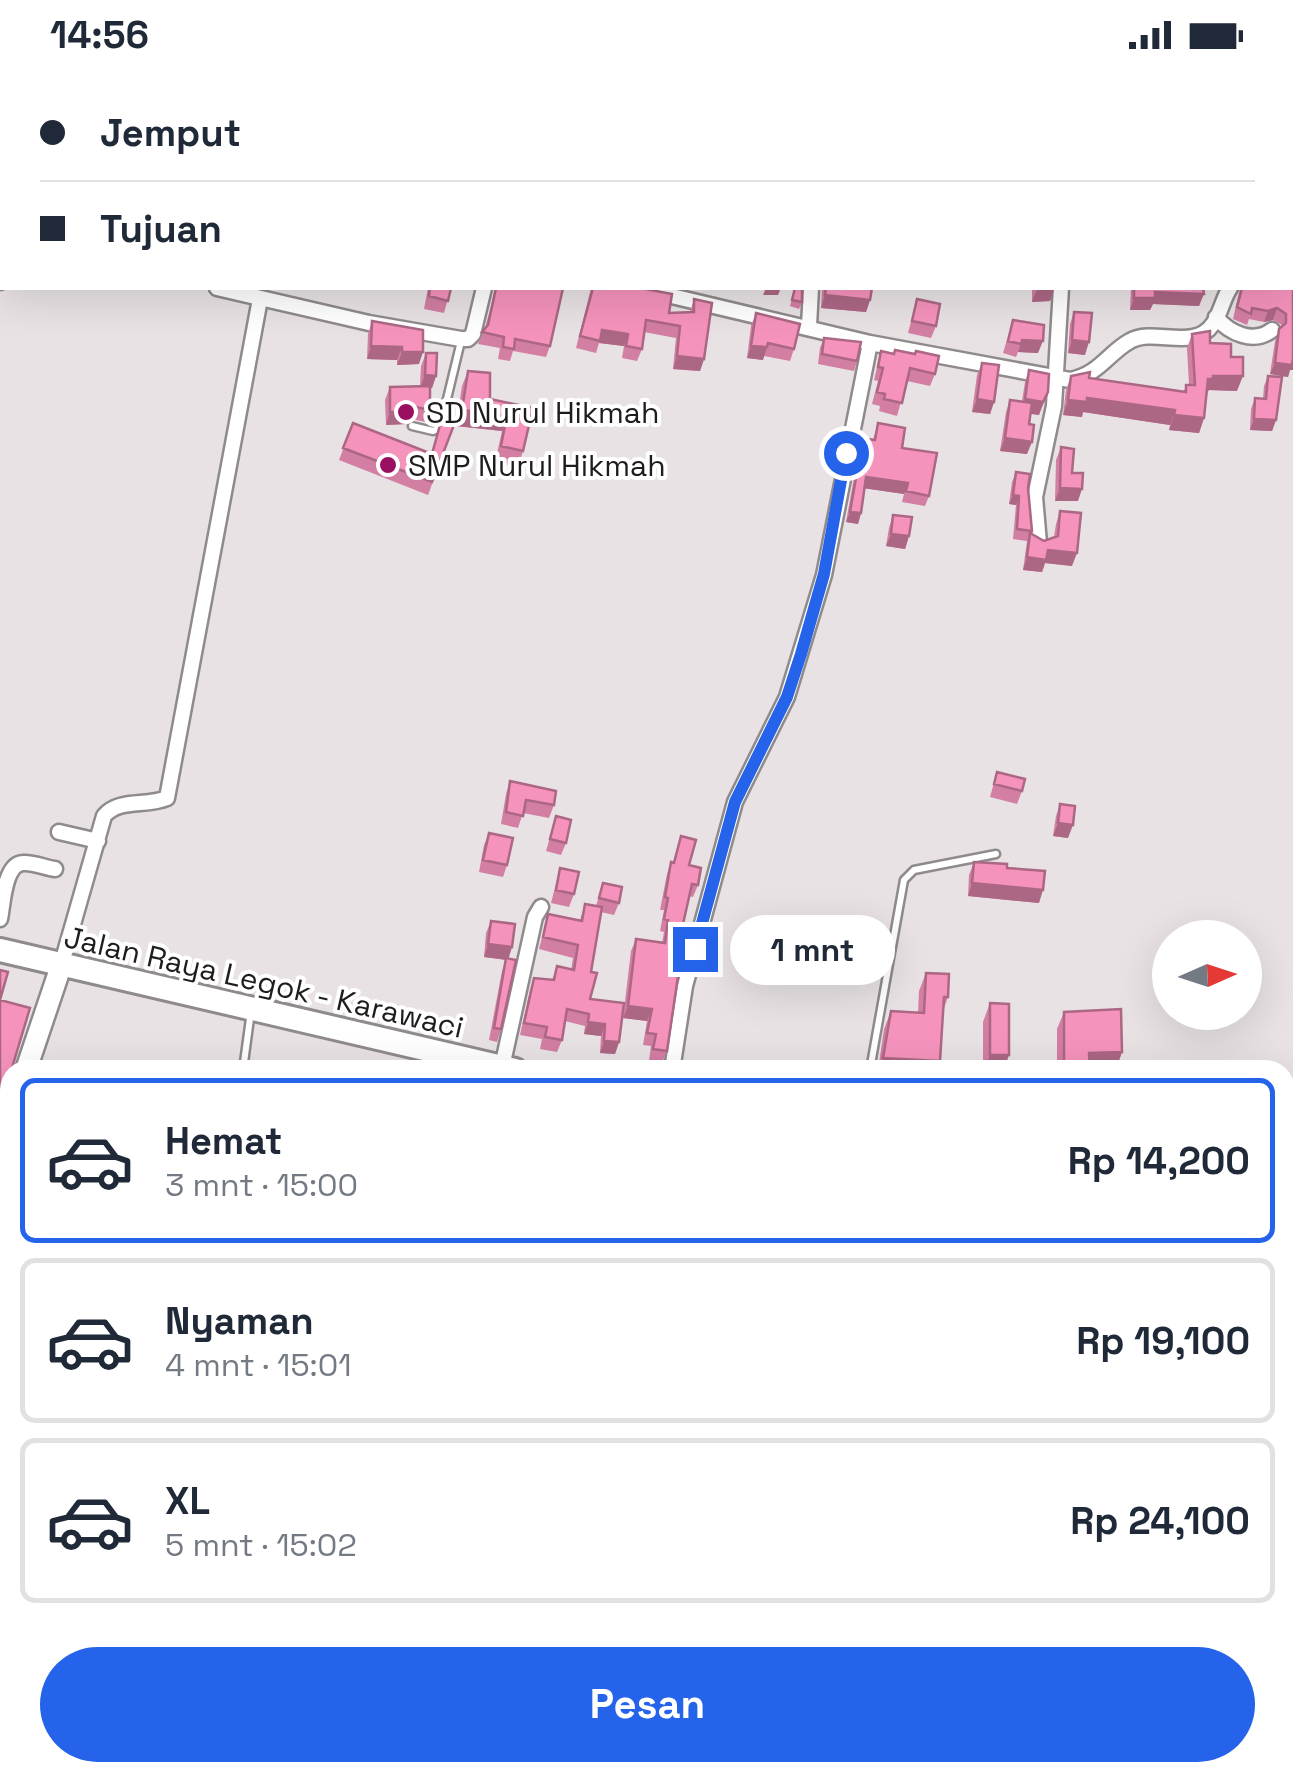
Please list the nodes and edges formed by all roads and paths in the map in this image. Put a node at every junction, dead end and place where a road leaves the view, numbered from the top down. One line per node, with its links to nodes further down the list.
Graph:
1 (484, 290): 10 (street)
2 (647, 290): 8 (street)
3 (810, 290): 8 (street)
4 (1061, 290): 12 (street)
5 (1223, 290): 7 (street)
6 (254, 294): 10 (street); 16 (street)
7 (1216, 316): 9 (street); 12 (street)
8 (809, 326): 11 (street)
9 (1272, 330)
10 (461, 340): 13 (lane)
11 (870, 342): 12 (street); 28 (street)
12 (1056, 377): 14 (street)
13 (412, 426)
14 (1039, 543)
15 (59, 832): 16 (street)
16 (98, 841): 22 (street)
17 (996, 854): 29 (lane)
18 (55, 870): 20 (street)
19 (541, 907): 27 (street)
20 (0, 919)
21 (0, 950): 22 (main road, Jalan Raya Legok - Karawaci)
22 (61, 966): 23 (main road, Jalan Raya Legok - Karawaci); 24 (street)
23 (252, 1010): 25 (lane); 26 (main road, Jalan Raya Legok - Karawaci)
24 (29, 1060)
25 (244, 1060)
26 (470, 1060)
27 (510, 1060)
28 (674, 1060)
29 (872, 1060)

